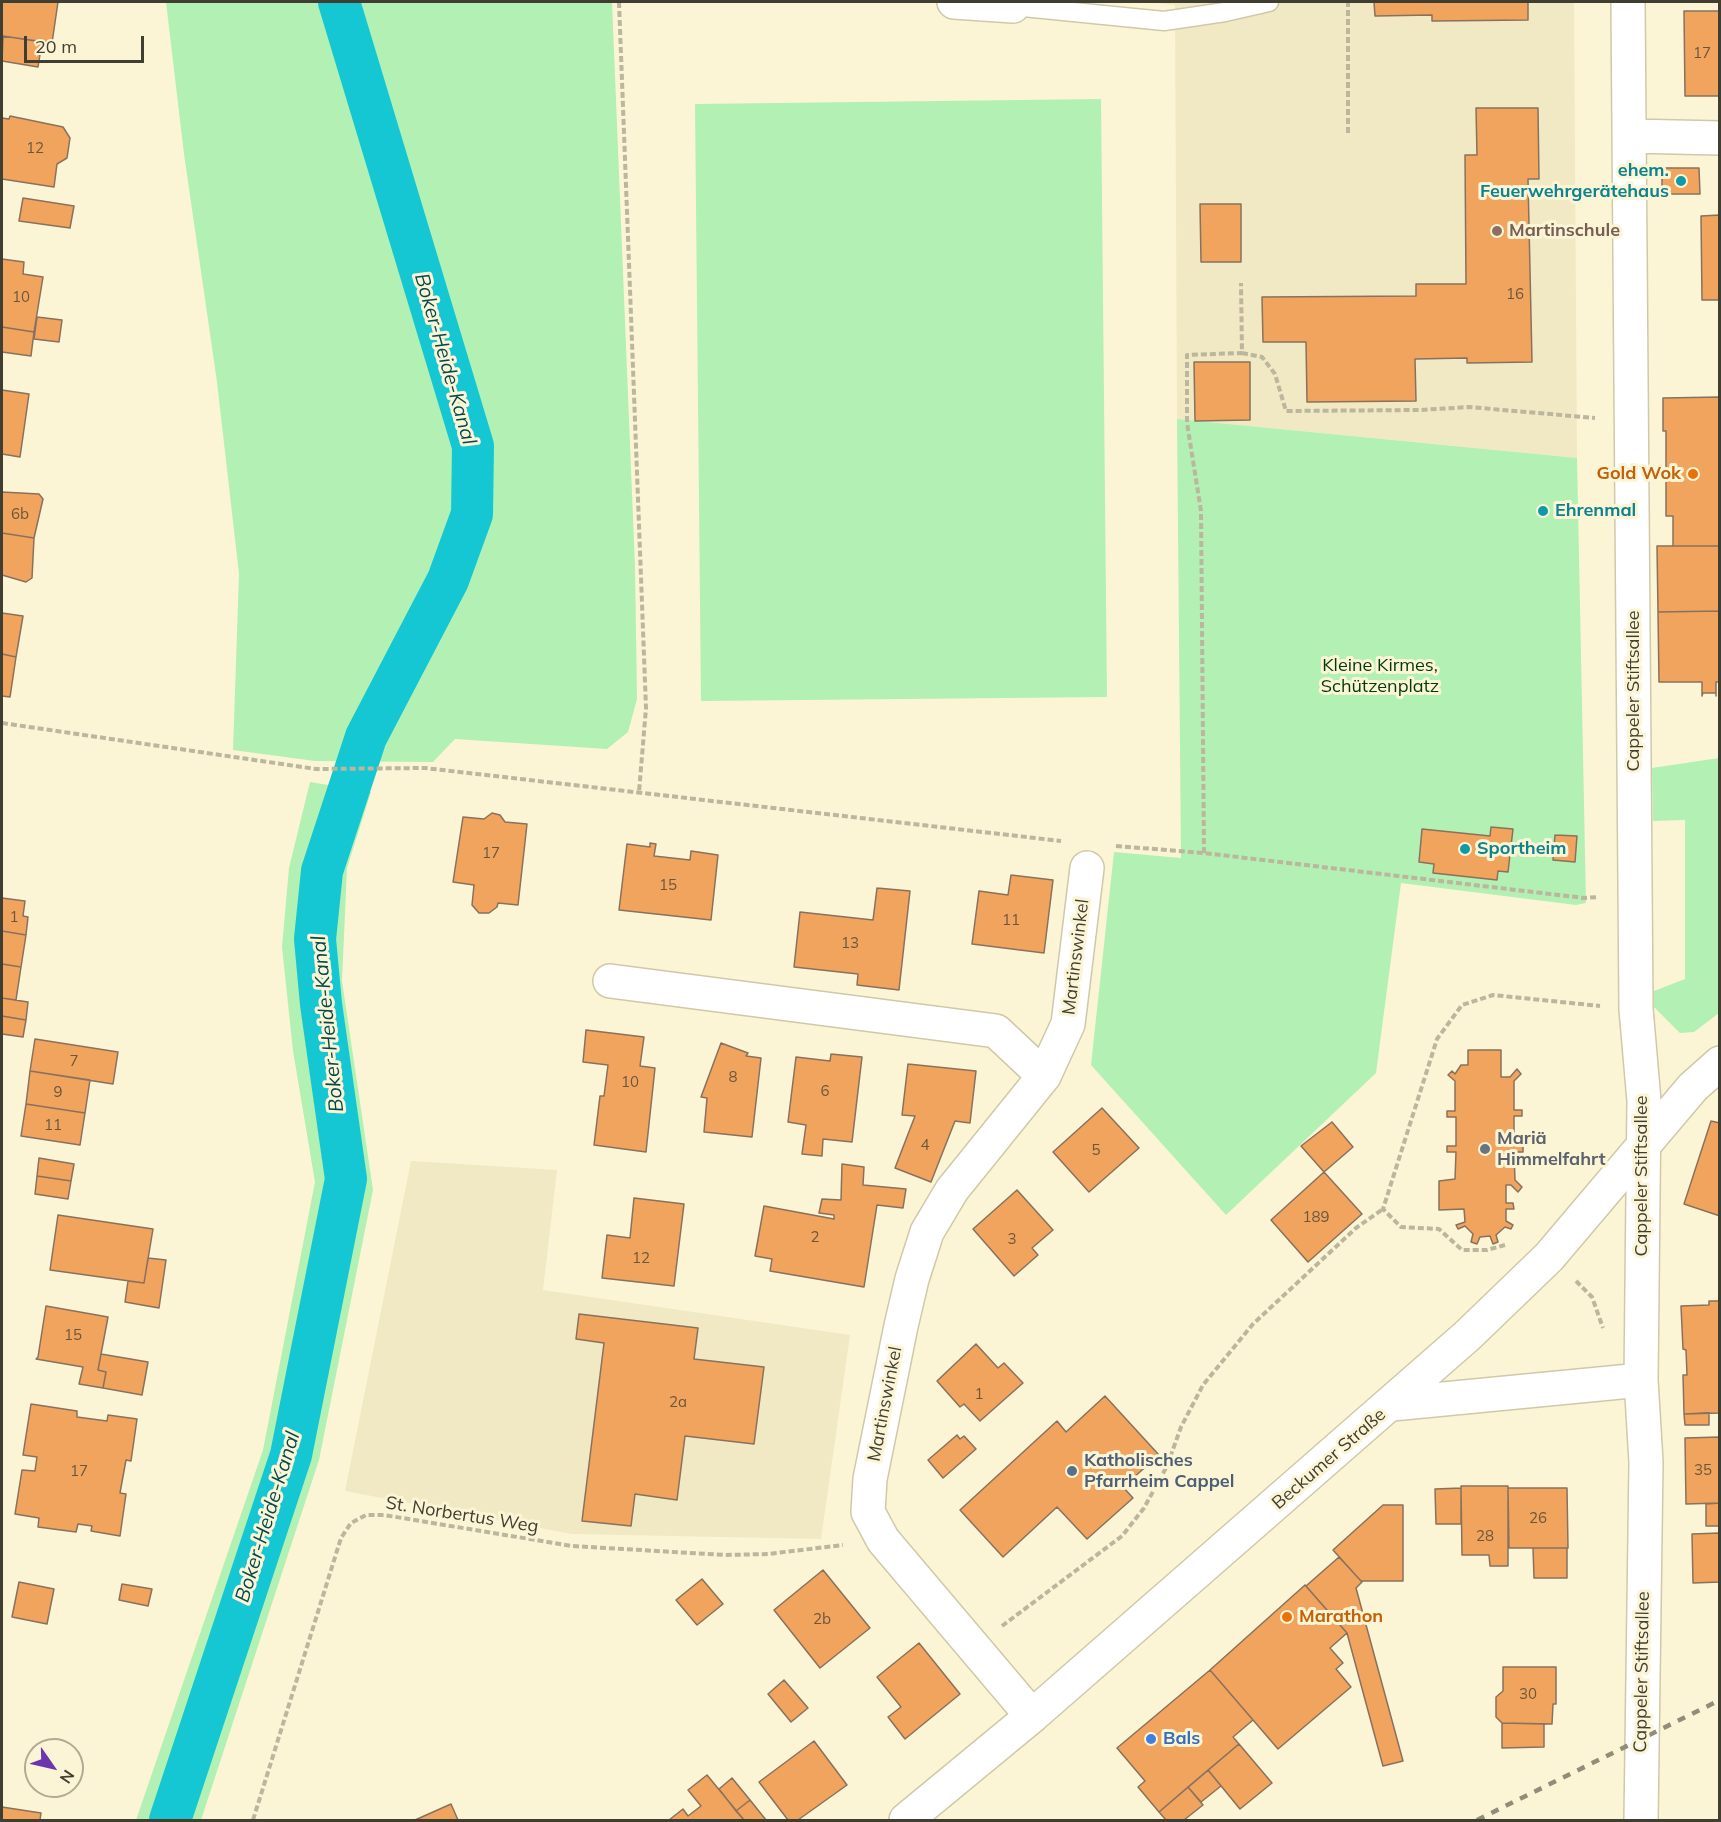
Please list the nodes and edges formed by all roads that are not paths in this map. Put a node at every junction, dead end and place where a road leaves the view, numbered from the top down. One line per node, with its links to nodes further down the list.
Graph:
1 (954, 2): 4 (street)
2 (1269, 2): 4 (lane)
3 (1628, 2): 5 (street, Cappeler Stiftsallee)
4 (1013, 4)
5 (1630, 136): 6 (street); 11 (street, Cappeler Stiftsallee)
6 (1719, 138)
7 (1087, 868): 10 (street, Martinswinkel)
8 (610, 981): 10 (street)
9 (1719, 1063): 11 (street, Beckumer Straße)
10 (1044, 1076): 14 (street, Martinswinkel)
11 (1642, 1146): 12 (street, Cappeler Stiftsallee); 13 (street, Beckumer Straße)
12 (1641, 1380): 13 (street); 16 (street, Cappeler Stiftsallee)
13 (1392, 1404): 14 (street, Beckumer Straße)
14 (1032, 1716): 15 (street, Beckumer Straße)
15 (906, 1821)
16 (1641, 1821)

